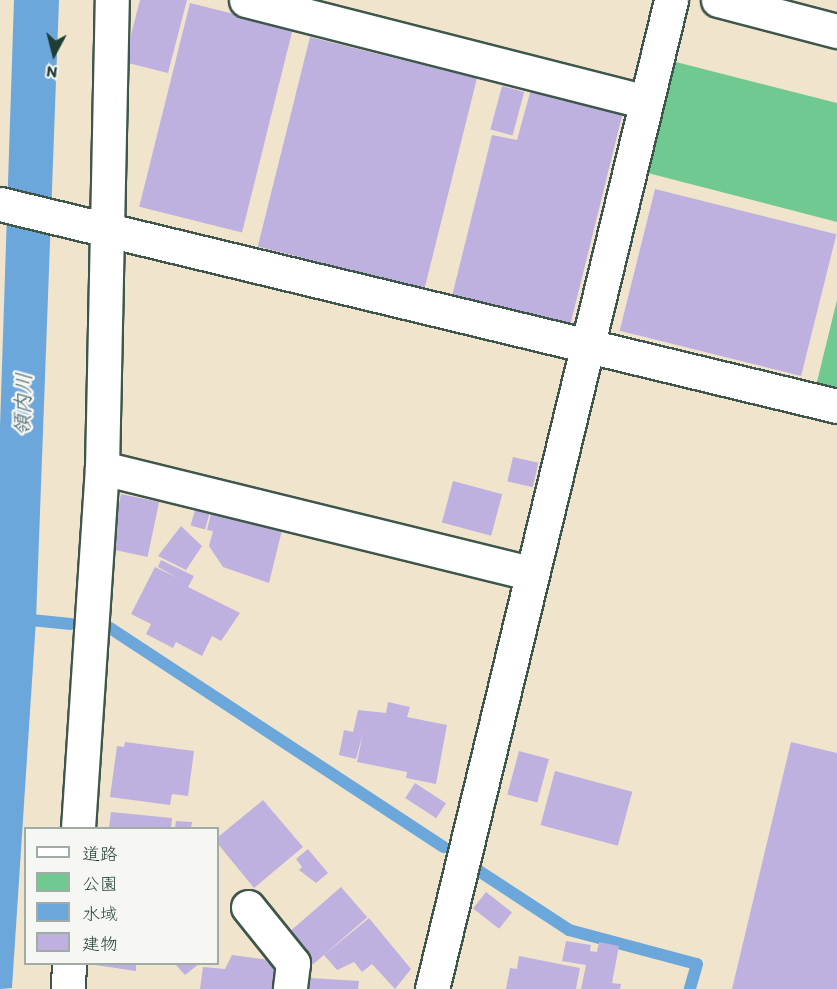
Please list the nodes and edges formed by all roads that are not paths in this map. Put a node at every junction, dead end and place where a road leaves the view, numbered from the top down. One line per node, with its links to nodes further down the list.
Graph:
1 (112, 0): 8 (street)
2 (246, 0): 6 (street)
3 (670, 0): 6 (street)
4 (718, 0): 5 (street)
5 (837, 31)
6 (645, 102): 9 (street)
7 (0, 204): 8 (street)
8 (102, 229): 9 (street); 11 (street)
9 (585, 345): 10 (street); 12 (street)
10 (837, 406)
11 (102, 468): 12 (street); 13 (street)
12 (530, 573): 18 (street)
13 (78, 827)
14 (248, 907): 17 (street)
15 (69, 965): 16 (street)
16 (68, 989)
17 (290, 989)
18 (432, 989)

